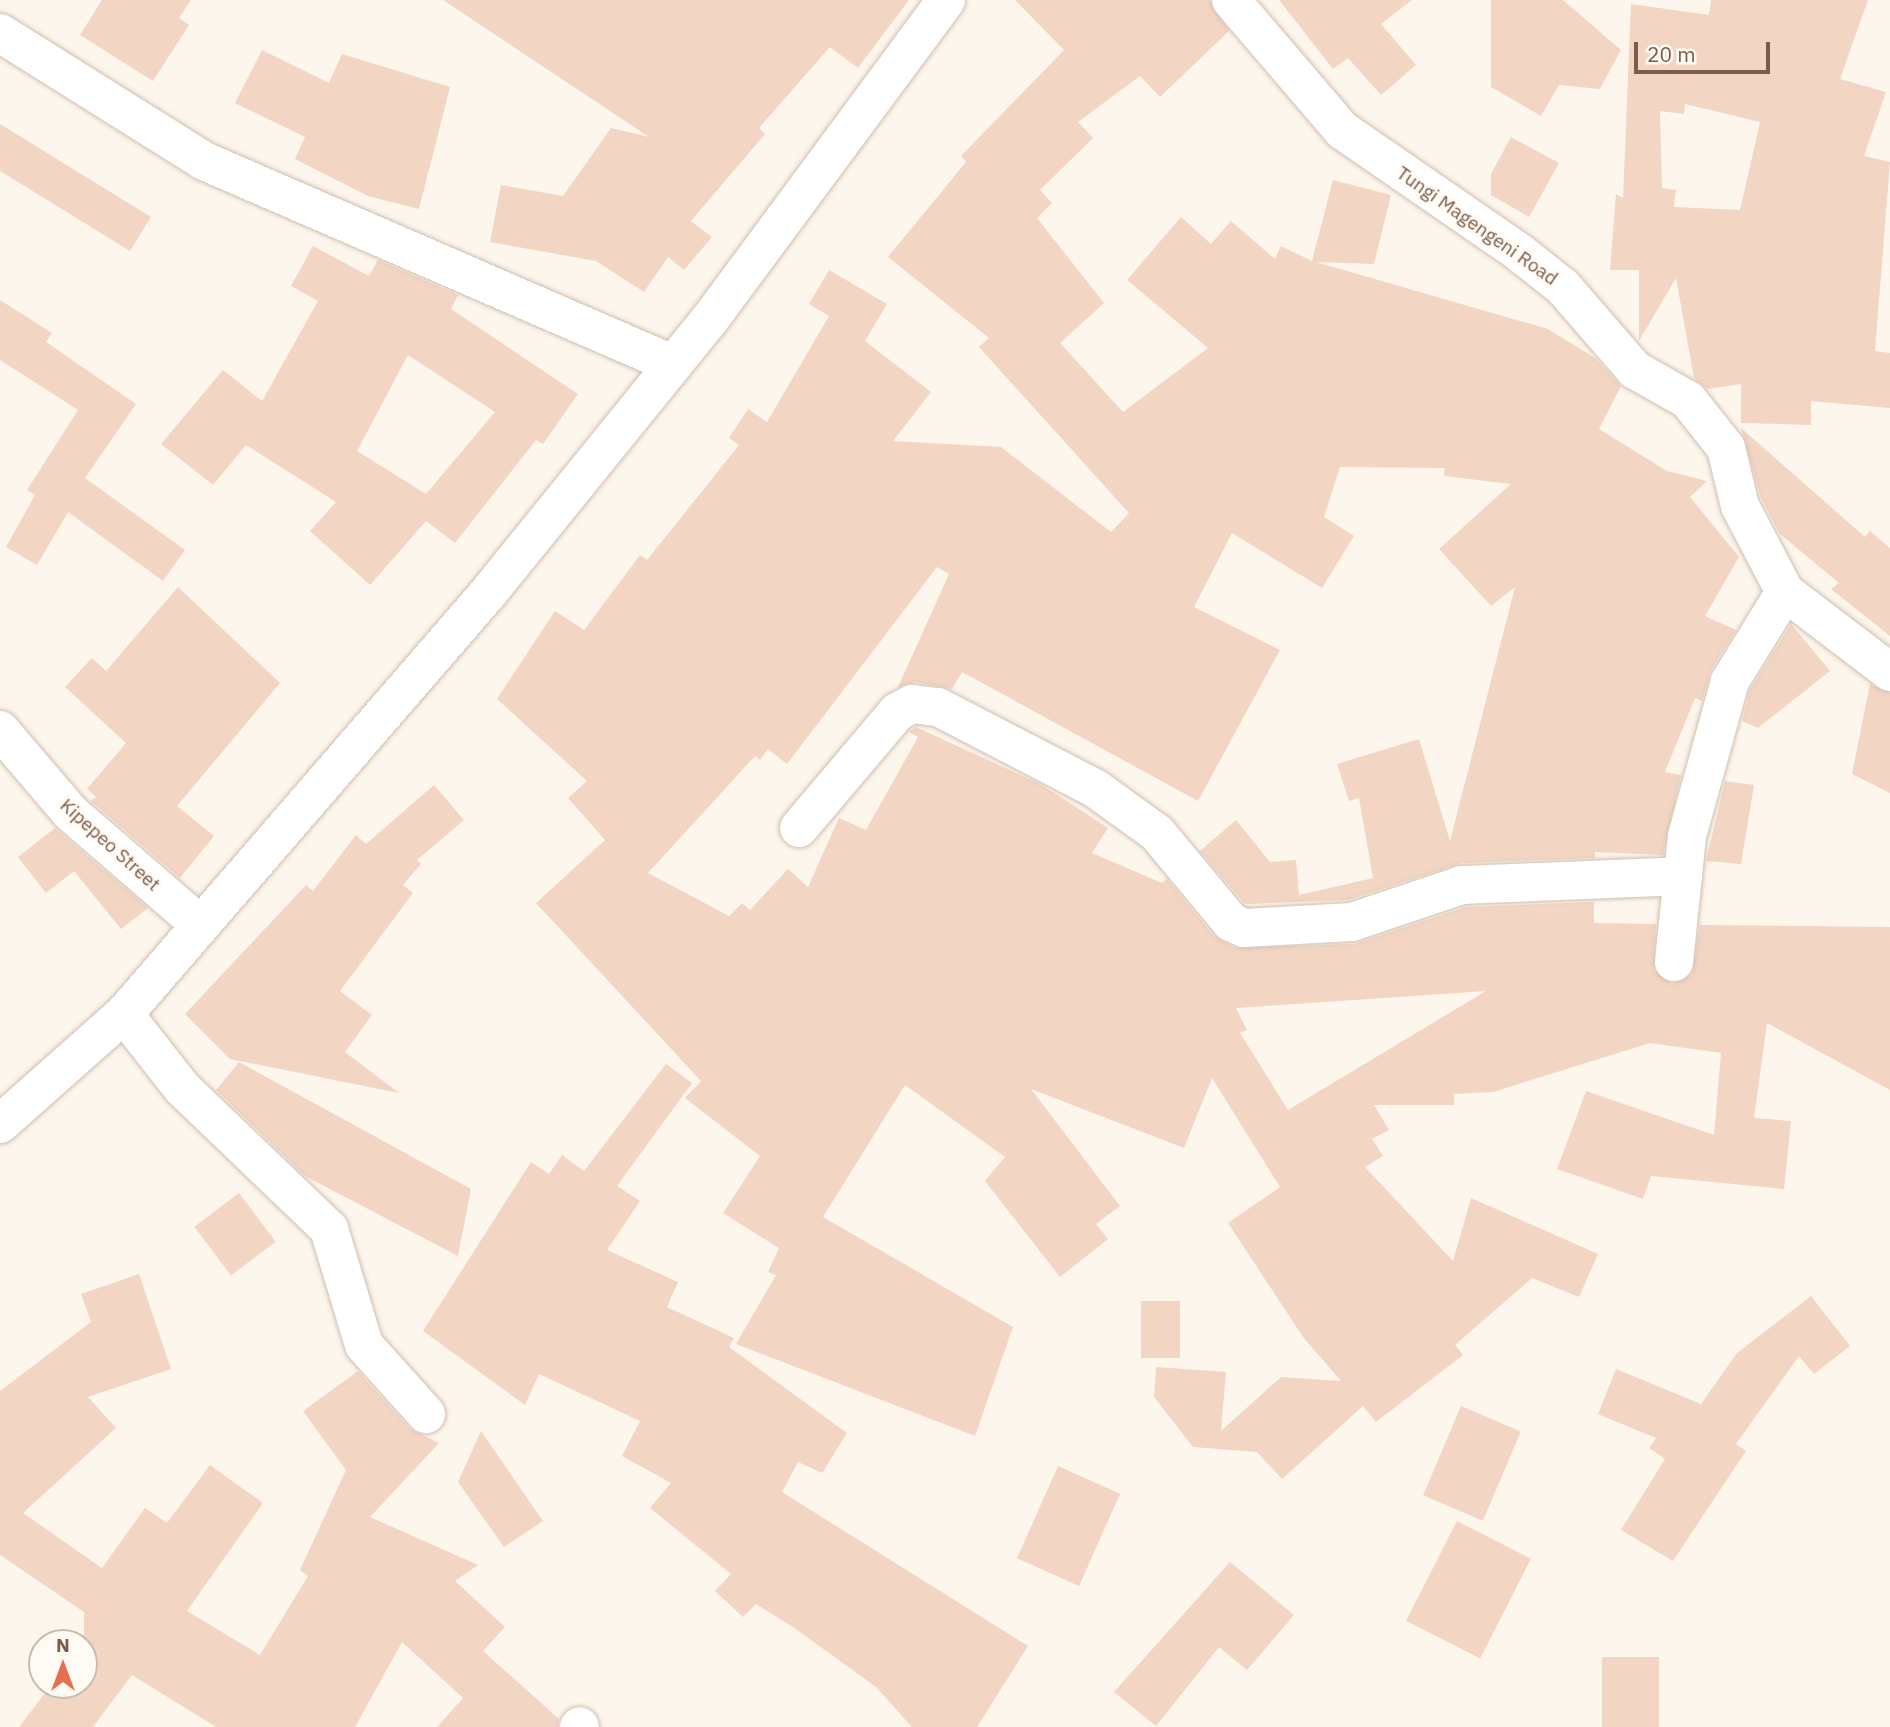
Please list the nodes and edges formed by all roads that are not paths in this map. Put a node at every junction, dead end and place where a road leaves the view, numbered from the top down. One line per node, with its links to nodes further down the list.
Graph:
1 (946, 0): 4 (street)
2 (1231, 0): 5 (street, Tungi Magengeni Road)
3 (0, 33): 4 (street)
4 (670, 363): 10 (street)
5 (1785, 592): 6 (street, Tungi Magengeni Road); 9 (street)
6 (1886, 663)
7 (0, 730): 10 (street, Kipepeo Street)
8 (799, 828): 9 (street)
9 (1683, 876): 11 (street)
10 (198, 923): 12 (street)
11 (1674, 962)
12 (124, 1014): 13 (street); 14 (street)
13 (0, 1124)
14 (426, 1414)

